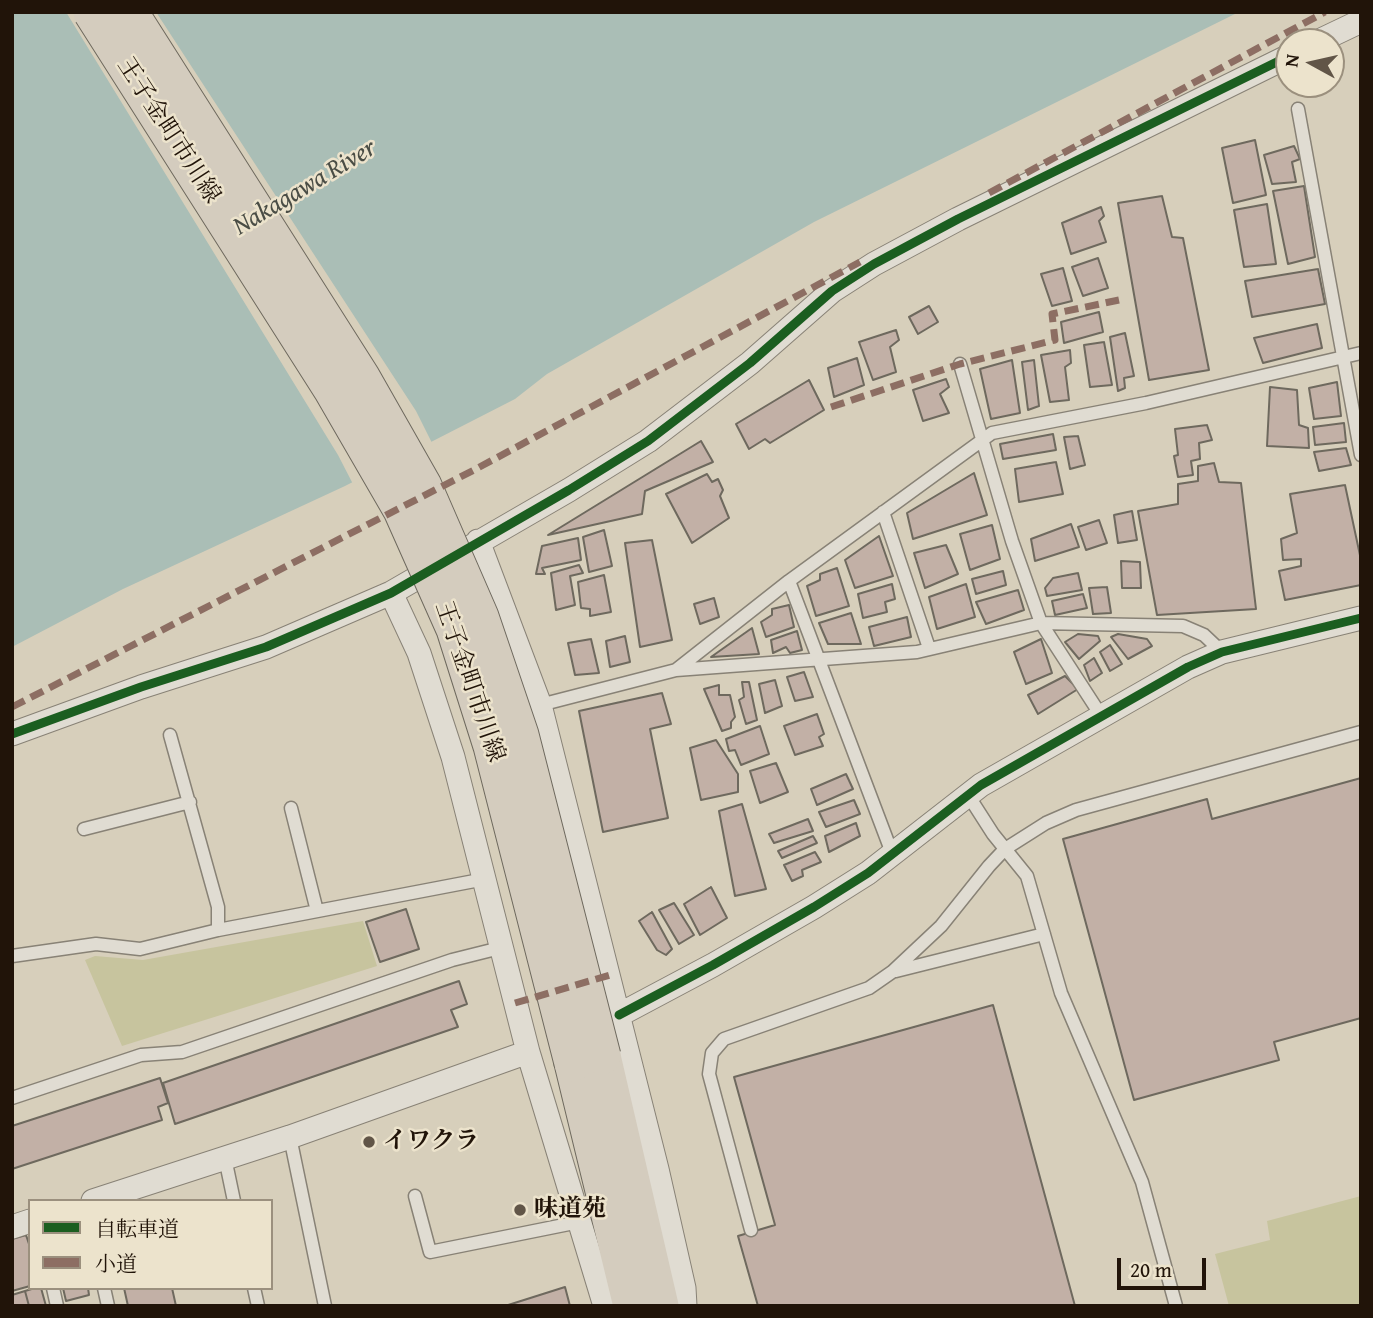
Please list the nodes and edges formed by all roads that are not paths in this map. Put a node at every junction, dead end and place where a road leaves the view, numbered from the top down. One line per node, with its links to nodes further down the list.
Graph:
1 (92, 12): 42 (main road, 王子金町市川線, bridge)
2 (129, 12): 42 (main road, 王子金町市川線, bridge)
3 (1361, 21): 4 (street)
4 (1345, 29)
5 (1275, 63): 13 (street)
6 (1298, 108): 8 (lane)
7 (1361, 353): 8 (lane)
8 (1345, 357): 10 (lane); 11 (lane)
9 (960, 364): 10 (lane)
10 (982, 440): 12 (lane); 17 (lane)
11 (1361, 455)
12 (883, 512): 14 (lane); 18 (lane)
13 (478, 541): 15 (street); 22 (street)
14 (789, 581): 20 (lane); 21 (lane)
15 (391, 593): 25 (street); 33 (street)
16 (1361, 618): 19 (street)
17 (1041, 623): 18 (lane); 19 (lane); 23 (lane)
18 (929, 649): 20 (lane)
19 (1222, 652): 23 (street)
20 (818, 661): 21 (lane); 32 (lane)
21 (676, 670): 22 (lane)
22 (540, 705): 40 (street)
23 (1102, 717): 27 (street)
24 (1361, 732): 31 (lane)
25 (12, 734)
26 (170, 735): 28 (lane)
27 (968, 794): 31 (lane); 32 (street)
28 (190, 803): 30 (lane); 35 (lane)
29 (291, 808): 34 (lane)
30 (84, 830)
31 (1005, 849): 36 (lane); 39 (lane)
32 (892, 853): 40 (street)
33 (485, 879): 34 (lane); 37 (street)
34 (317, 911): 35 (lane)
35 (218, 930): 38 (lane)
36 (1044, 934): 39 (lane); 56 (lane)
37 (500, 948): 41 (street); 43 (lane)
38 (12, 956)
39 (892, 972): 50 (lane)
40 (619, 1015): 55 (street)
41 (528, 1052): 44 (street); 49 (street)
42 (587, 1060): 53 (main road, 王子金町市川線); 54 (main road, 王子金町市川線)
43 (12, 1098)
44 (290, 1138): 45 (street); 51 (lane)
45 (225, 1158): 47 (street); 48 (lane)
46 (415, 1196): 49 (lane)
47 (99, 1199)
48 (234, 1199)
49 (579, 1222): 52 (street)
50 (751, 1230)
51 (325, 1306)
52 (605, 1306)
53 (632, 1306)
54 (660, 1306)
55 (685, 1306)
56 (1176, 1306)

